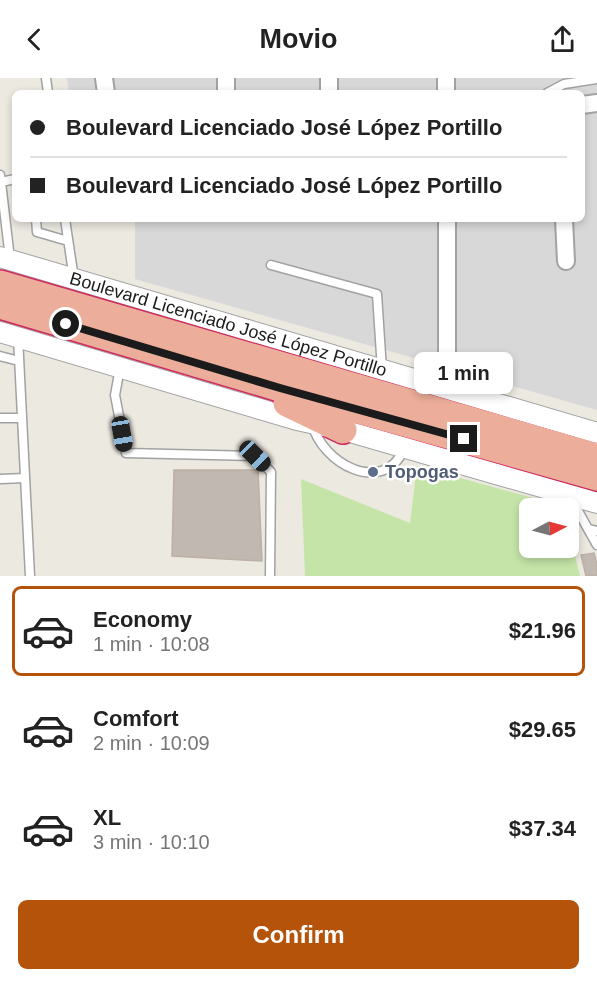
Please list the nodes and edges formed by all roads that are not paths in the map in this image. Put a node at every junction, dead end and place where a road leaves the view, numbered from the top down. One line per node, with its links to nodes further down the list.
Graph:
1 (597, 79): 2 (lane)
2 (553, 90)
3 (0, 178): 11 (lane)
4 (36, 222): 8 (lane)
5 (65, 222): 8 (lane)
6 (447, 222): 20 (street)
7 (564, 222): 9 (street)
8 (68, 241): 12 (lane)
9 (566, 261)
10 (271, 265): 18 (lane)
11 (3, 267): 12 (street, Boulevard Licenciado José López Portillo); 27 (highway, Boulevard Licenciado José López Portillo)
12 (74, 280): 18 (street, Boulevard Licenciado José López Portillo)
13 (0, 305): 19 (highway)
14 (9, 334): 16 (lane); 17 (street)
15 (0, 356): 16 (lane)
16 (19, 361): 22 (lane)
17 (120, 367): 23 (street); 36 (lane)
18 (382, 371): 20 (street, Boulevard Licenciado José López Portillo)
19 (227, 372): 24 (highway); 28 (highway)
20 (447, 390): 25 (street, Boulevard Licenciado José López Portillo)
21 (0, 418): 22 (lane)
22 (22, 418): 29 (lane)
23 (312, 423): 24 (street); 26 (lane)
24 (343, 430): 26 (street)
25 (597, 433)
26 (404, 449): 31 (street)
27 (597, 457)
28 (597, 477)
29 (25, 478): 30 (lane); 35 (lane)
30 (0, 479)
31 (569, 495): 32 (street); 33 (lane)
32 (597, 503)
33 (593, 530): 34 (lane)
34 (597, 545)
35 (30, 576)
36 (270, 576)

